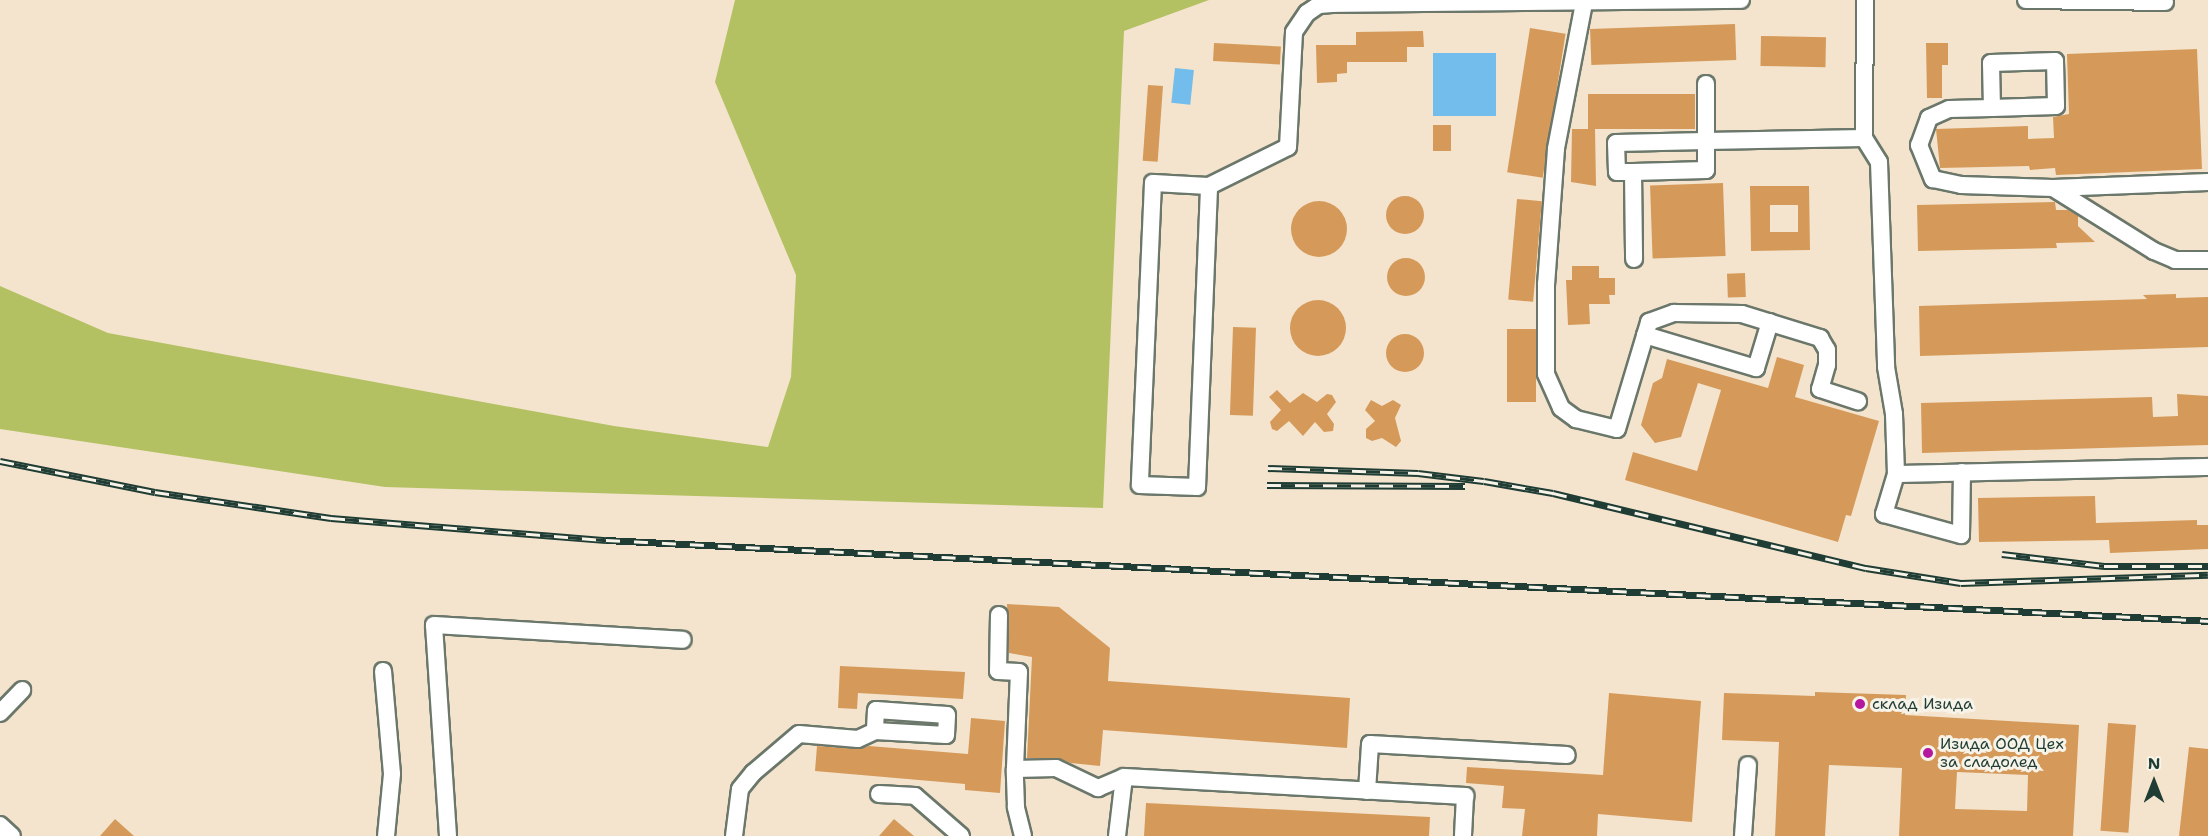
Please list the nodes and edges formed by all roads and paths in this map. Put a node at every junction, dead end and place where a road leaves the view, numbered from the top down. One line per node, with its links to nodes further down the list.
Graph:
1 (1740, 0): 4 (street)
2 (1865, 0): 9 (street)
3 (2026, 0): 5 (street)
4 (1604, 2): 6 (street)
5 (2165, 2)
6 (1584, 3): 13 (street); 18 (street)
7 (1706, 84): 10 (street)
8 (1992, 108): 8 (street); 14 (street)
9 (1864, 138): 10 (street); 22 (street)
10 (1706, 141): 11 (street); 11 (street)
11 (1633, 172): 15 (street)
12 (2208, 182): 14 (street)
13 (1209, 186): 13 (street)
14 (2053, 188): 16 (street)
15 (1634, 259)
16 (2208, 260)
17 (1770, 322): 18 (street); 18 (street); 19 (street)
18 (1645, 336)
19 (1858, 400)
20 (2208, 467): 21 (street)
21 (1962, 472): 22 (street); 22 (street)
22 (1896, 474)
23 (999, 615): 31 (street)
24 (683, 640): 38 (street)
25 (383, 671): 37 (street)
26 (22, 690): 27 (street)
27 (0, 713)
28 (875, 730): 39 (street)
29 (1567, 755): 33 (street)
30 (1748, 765): 44 (street)
31 (1015, 769): 32 (street); 41 (street)
32 (1124, 777): 33 (street); 42 (street)
33 (1367, 790): 43 (street)
34 (879, 794): 40 (street)
35 (0, 825): 36 (street)
36 (12, 836)
37 (386, 836)
38 (448, 836)
39 (734, 836)
40 (961, 836)
41 (1023, 836)
42 (1118, 836)
43 (1463, 836)
44 (1743, 836)

